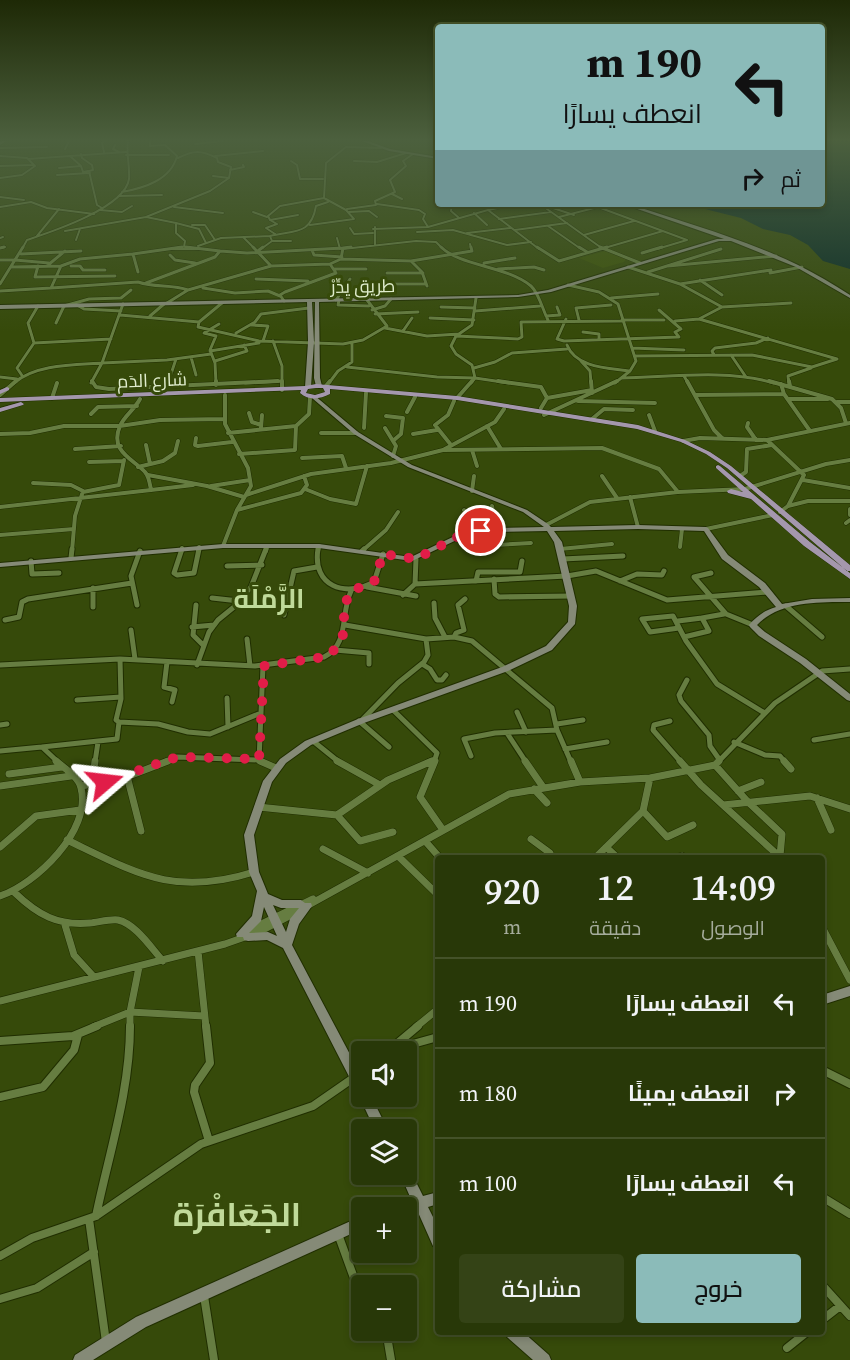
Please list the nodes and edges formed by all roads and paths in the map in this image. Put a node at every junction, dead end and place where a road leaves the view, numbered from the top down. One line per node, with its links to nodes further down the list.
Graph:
1 (16, 204): 12 (street)
2 (41, 204): 20 (street)
3 (97, 204): 21 (street)
4 (107, 204): 21 (street)
5 (178, 204): 13 (street)
6 (288, 204): 37 (street)
7 (321, 204): 43 (street)
8 (333, 204): 24 (street)
9 (375, 204): 24 (street)
10 (380, 204): 47 (street)
11 (132, 206): 21 (street)
12 (0, 207)
13 (172, 207): 28 (street); 33 (street)
14 (452, 207): 35 (street)
15 (502, 207): 23 (street)
16 (544, 207): 26 (street)
17 (550, 207): 30 (street)
18 (598, 207): 30 (street); 39 (street)
19 (633, 207): 63 (street)
20 (59, 209): 22 (street); 32 (street)
21 (101, 209): 27 (street)
22 (75, 210): 27 (street); 32 (street)
23 (488, 210): 29 (street); 38 (street)
24 (348, 211): 34 (street); 43 (street)
25 (253, 212): 37 (street)
26 (551, 212): 36 (street); 38 (street)
27 (94, 213): 55 (street)
28 (223, 213)
29 (474, 213): 35 (street); 44 (street)
30 (574, 214): 36 (street)
31 (298, 215): 37 (street)
32 (53, 216): 60 (street)
33 (146, 217): 40 (street); 50 (street)
34 (377, 217)
35 (458, 217): 47 (street)
36 (559, 217): 41 (street)
37 (269, 219): 56 (street)
38 (499, 219): 51 (street)
39 (635, 221): 53 (street); 58 (street)
40 (176, 223): 42 (street); 74 (street)
41 (567, 223): 46 (street); 58 (street)
42 (190, 225): 65 (street); 70 (street)
43 (310, 225): 56 (street)
44 (487, 225)
45 (383, 226): 52 (street)
46 (548, 226): 51 (street); 85 (street)
47 (428, 227): 49 (street)
48 (350, 228): 52 (street)
49 (421, 228): 52 (street); 54 (street)
50 (80, 229): 55 (street); 64 (street)
51 (513, 229): 57 (street); 69 (street)
52 (373, 231): 73 (street)
53 (663, 231): 76 (street); 86 (street)
54 (417, 232): 57 (street); 68 (street)
55 (54, 233): 60 (street)
56 (275, 234): 59 (street)
57 (462, 234): 69 (street)
58 (584, 235): 76 (street)
59 (270, 236): 61 (street); 66 (street)
60 (36, 237): 87 (street)
61 (244, 238): 65 (street); 84 (street)
62 (337, 238): 77 (street)
63 (720, 239): 91 (street); 99 (street, طريق يِدِّرْ)
64 (76, 240)
65 (215, 240): 70 (street)
66 (272, 241): 67 (street); 84 (street)
67 (291, 241)
68 (416, 241): 73 (street); 90 (street)
69 (531, 242): 96 (street)
70 (206, 243): 75 (street)
71 (49, 244): 80 (street)
72 (470, 244): 90 (street)
73 (375, 245): 77 (street)
74 (184, 247): 75 (street); 88 (street)
75 (197, 247): 83 (street)
76 (604, 247): 85 (street); 96 (street); 99 (street)
77 (341, 248): 79 (street); 92 (street)
78 (721, 249): 107 (street)
79 (312, 250): 84 (street); 92 (street)
80 (48, 251): 81 (street); 87 (street)
81 (65, 251): 82 (street); 102 (street)
82 (81, 251)
83 (220, 251): 84 (street); 98 (street)
84 (261, 251): 106 (street)
85 (587, 252): 96 (street)
86 (642, 253)
87 (21, 254): 95 (street)
88 (132, 254): 103 (street); 117 (street)
89 (170, 255): 98 (street)
90 (449, 255): 97 (street); 101 (street)
91 (776, 256): 107 (street); 109 (street)
92 (341, 258): 97 (street); 100 (street)
93 (515, 258): 101 (street)
94 (1, 260): 95 (street)
95 (15, 260): 102 (street); 111 (street)
96 (557, 260)
97 (411, 261): 119 (street)
98 (196, 263): 128 (street)
99 (642, 263): 108 (street, طريق يِدِّرْ)
100 (330, 264): 106 (street); 110 (street)
101 (483, 264): 113 (street)
102 (49, 265): 104 (street); 105 (street)
103 (67, 265): 105 (street); 114 (street)
104 (38, 266): 111 (street); 121 (street)
105 (61, 266): 121 (street)
106 (271, 266): 133 (street)
107 (668, 266): 120 (street)
108 (628, 267): 120 (street); 132 (street, طريق يِدِّرْ)
109 (802, 267): 126 (street); 143 (street)
110 (334, 268): 112 (street); 127 (street)
111 (9, 269): 116 (street); 129 (street)
112 (366, 269)
113 (497, 269): 115 (street); 140 (street)
114 (105, 270)
115 (544, 270)
116 (0, 271)
117 (138, 272)
118 (387, 273): 119 (street)
119 (423, 273): 130 (street)
120 (647, 273): 131 (street)
121 (57, 276): 122 (street); 134 (street)
122 (115, 276)
123 (256, 279): 124 (street)
124 (262, 279): 127 (street); 138 (street)
125 (350, 279): 148 (street)
126 (700, 280): 131 (street); 142 (street)
127 (313, 281): 146 (street)
128 (146, 283): 134 (street); 136 (street)
129 (0, 284)
130 (393, 284)
131 (680, 284): 163 (street)
132 (568, 285): 140 (street, طريق يِدِّرْ); 145 (street)
133 (199, 287): 136 (street); 138 (street)
134 (51, 288): 137 (street)
135 (131, 290): 158 (street)
136 (188, 290): 150 (street)
137 (0, 291)
138 (268, 291): 146 (street)
139 (636, 293): 145 (street)
140 (534, 294): 144 (street, طريق يِدِّرْ); 160 (street)
141 (658, 294): 145 (street)
142 (722, 295)
143 (850, 297)
144 (476, 298): 147 (street, طريق يِدِّرْ); 164 (street)
145 (610, 298): 177 (street)
146 (282, 299): 151 (street); 154 (street)
147 (391, 299): 149 (street, طريق يِدِّرْ); 165 (street)
148 (337, 300): 149 (street, طريق يِدِّرْ); 154 (street, طريق يِدِّرْ); 165 (street)
149 (367, 300): 165 (street)
150 (166, 303): 151 (street); 153 (street); 169 (street)
151 (222, 303): 181 (street)
152 (791, 303): 163 (street)
153 (123, 304): 155 (street); 168 (street)
154 (312, 304): 184 (street); 203 (street)
155 (77, 305): 158 (street); 168 (street)
156 (611, 305): 176 (street)
157 (38, 306): 158 (street); 161 (street); 202 (street)
158 (64, 306): 182 (street)
159 (441, 306): 164 (street)
160 (540, 306): 164 (street); 172 (street)
161 (0, 307)
162 (557, 307): 172 (street)
163 (722, 307): 173 (street)
164 (475, 309): 174 (street)
165 (372, 310): 167 (street); 185 (street)
166 (659, 310): 180 (street)
167 (418, 312)
168 (121, 313): 169 (street); 196 (street)
169 (150, 316): 181 (street)
170 (412, 318): 188 (street)
171 (430, 318): 174 (street)
172 (547, 318): 175 (street); 192 (street)
173 (699, 319): 180 (street); 195 (street)
174 (474, 320): 192 (street)
175 (566, 320): 176 (street); 201 (street)
176 (579, 320): 179 (street)
177 (622, 320): 178 (street); 179 (street); 198 (street)
178 (664, 320)
179 (597, 321): 186 (street)
180 (675, 321): 194 (street)
181 (199, 322): 187 (street)
182 (56, 323)
183 (219, 324): 187 (street)
184 (251, 325): 191 (street); 199 (street)
185 (385, 328): 188 (street); 204 (street)
186 (600, 328)
187 (206, 331): 189 (street); 193 (street)
188 (403, 331): 192 (street)
189 (225, 332): 191 (street); 193 (street)
190 (583, 332): 197 (street)
191 (236, 333): 199 (street)
192 (458, 335): 221 (street)
193 (216, 336): 209 (street)
194 (679, 337): 198 (street); 208 (street)
195 (768, 338): 211 (street); 220 (street)
196 (111, 339): 202 (street); 218 (street)
197 (599, 339): 198 (street); 201 (street)
198 (628, 340): 207 (street)
199 (263, 341): 200 (street)
200 (272, 341): 203 (street); 205 (street); 232 (street)
201 (564, 341): 206 (street)
202 (34, 343): 227 (street)
203 (314, 343): 204 (street); 240 (street); 242 (street)
204 (352, 344): 219 (street)
205 (244, 345): 209 (street); 217 (street)
206 (567, 348): 216 (street); 221 (street)
207 (632, 348): 208 (street); 213 (street)
208 (684, 350): 210 (street)
209 (211, 353): 214 (street); 217 (street)
210 (691, 355): 211 (street); 213 (street)
211 (714, 355): 212 (street)
212 (731, 355): 220 (street); 228 (street)
213 (635, 356): 222 (street)
214 (191, 357): 215 (street); 224 (street)
215 (176, 359): 218 (street); 237 (street)
216 (580, 360): 222 (street); 241 (street)
217 (214, 361): 235 (street)
218 (102, 363): 223 (street); 237 (street)
219 (347, 367): 229 (street); 240 (street)
220 (812, 367): 236 (street)
221 (474, 368): 229 (street)
222 (629, 371): 230 (street)
223 (30, 374): 227 (street)
224 (196, 375)
225 (684, 376): 228 (street); 230 (street); 245 (street)
226 (0, 377): 231 (street)
227 (23, 377): 231 (street); 238 (street)
228 (746, 377): 234 (street)
229 (475, 378): 249 (street); 254 (street)
230 (622, 378): 241 (street)
231 (16, 379): 238 (street)
232 (281, 381): 235 (street); 239 (street)
233 (57, 383): 248 (street)
234 (782, 384): 236 (street); 244 (street)
235 (216, 385): 237 (street)
236 (790, 386): 252 (street)
237 (166, 387)
238 (4, 390): 253 (main road); 256 (street)
239 (282, 390): 242 (main road, شارع الدَم); 248 (main road, شارع الدَم)
240 (324, 390): 242 (main road); 242 (main road); 243 (main road); 254 (main road); 262 (street)
241 (592, 392): 249 (street); 255 (street)
242 (308, 393): 246 (main road, شارع الدَم); 262 (street); 280 (street)
243 (366, 393): 247 (main road); 283 (street)
244 (784, 394): 245 (street); 251 (street)
245 (695, 395): 295 (street)
246 (225, 396): 250 (main road, شارع الدَم); 275 (street)
247 (415, 397): 254 (main road); 267 (street)
248 (52, 398): 253 (main road, شارع الدَم)
249 (547, 398): 269 (street)
250 (140, 399): 259 (main road, شارع الدَم); 261 (street)
251 (788, 399): 252 (street); 287 (street)
252 (832, 399): 257 (street)
253 (19, 400): 256 (main road, شارع الدَم)
254 (455, 400): 264 (main road); 269 (main road); 285 (street)
255 (576, 400): 260 (street); 263 (street)
256 (0, 402): 259 (main road, شارع الدَم)
257 (837, 402): 258 (street); 278 (street)
258 (850, 402)
259 (28, 403): 265 (main road)
260 (655, 403)
261 (137, 406): 270 (street); 279 (street)
262 (326, 406): 290 (street)
263 (566, 406): 269 (main road); 269 (street); 274 (main road)
264 (504, 409): 269 (main road); 281 (street)
265 (0, 410)
266 (633, 410): 276 (street)
267 (407, 412)
268 (249, 413): 282 (street)
269 (548, 413): 274 (main road); 326 (main road)
270 (91, 414)
271 (262, 415): 282 (street)
272 (649, 415): 286 (street)
273 (386, 416): 294 (street)
274 (583, 417): 276 (main road)
275 (224, 419): 279 (street); 288 (street)
276 (592, 419): 286 (main road)
277 (748, 423): 296 (street)
278 (848, 423): 287 (street)
279 (120, 426): 291 (street); 304 (street)
280 (296, 426): 282 (street); 309 (street)
281 (487, 426): 302 (street); 306 (street)
282 (261, 428): 288 (street)
283 (364, 428)
284 (385, 428): 294 (street)
285 (437, 430): 292 (street); 302 (street)
286 (655, 431): 299 (main road)
287 (810, 431): 297 (street)
288 (228, 432): 300 (street)
289 (321, 433): 290 (street)
290 (356, 433): 310 (street)
291 (0, 434)
292 (413, 434)
293 (196, 438): 300 (street)
294 (394, 440): 310 (street)
295 (724, 440): 296 (street); 299 (street)
296 (756, 440): 297 (street)
297 (767, 440): 303 (street)
298 (178, 441): 316 (street)
299 (683, 441): 326 (main road)
300 (232, 442): 309 (street)
301 (146, 445): 316 (street)
302 (451, 445): 307 (street)
303 (772, 445): 321 (street); 326 (street)
304 (121, 446): 305 (street); 312 (street)
305 (75, 449)
306 (501, 449): 308 (street); 339 (street)
307 (442, 450): 308 (street); 313 (street)
308 (472, 450): 318 (street)
309 (239, 454): 327 (street)
310 (393, 456): 313 (street)
311 (302, 458): 320 (street)
312 (124, 460): 315 (street); 319 (street); 338 (street)
313 (400, 460): 317 (street); 337 (street)
314 (850, 460): 321 (street)
315 (88, 462)
316 (150, 464): 319 (street)
317 (367, 466): 320 (street); 334 (street)
318 (477, 466)
319 (138, 467): 322 (street)
320 (346, 468): 323 (street)
321 (801, 472): 328 (street); 332 (street)
322 (148, 475): 330 (street); 335 (street)
323 (304, 476): 334 (street); 340 (street)
324 (474, 476): 337 (street)
325 (602, 476): 343 (street)
326 (737, 477): 332 (main road); 336 (main road)
327 (250, 480): 331 (street); 340 (street)
328 (803, 480): 333 (street); 347 (street)
329 (33, 483): 338 (street)
330 (198, 485): 331 (street); 335 (street)
331 (207, 486): 340 (street)
332 (747, 487): 336 (street); 344 (main road); 353 (main road)
333 (850, 488)
334 (305, 489): 350 (street)
335 (151, 490): 342 (street)
336 (727, 490): 339 (street); 344 (main road)
337 (472, 491): 356 (street)
338 (83, 492): 342 (street)
339 (678, 492): 341 (street)
340 (245, 496): 350 (street)
341 (630, 497): 343 (street); 357 (street)
342 (80, 498): 348 (street); 358 (street)
343 (617, 498): 356 (street)
344 (754, 498): 353 (main road)
345 (850, 501): 347 (street)
346 (492, 506): 355 (street)
347 (788, 506): 353 (street)
348 (0, 507)
349 (850, 509): 354 (street)
350 (237, 510): 365 (street)
351 (464, 510): 355 (street)
352 (398, 512): 373 (street)
353 (777, 513): 359 (street); 385 (main road); 390 (main road)
354 (850, 515)
355 (477, 518): 361 (street)
356 (549, 527): 357 (street); 361 (street); 371 (street)
357 (638, 527): 360 (street)
358 (74, 528): 362 (street); 376 (street)
359 (706, 529): 360 (street); 399 (street)
360 (682, 530): 369 (street)
361 (481, 531): 363 (street); 377 (street)
362 (0, 535)
363 (531, 543)
364 (612, 544): 371 (street)
365 (223, 546): 366 (street); 368 (street)
366 (267, 546): 367 (street); 382 (street)
367 (319, 546): 373 (street); 384 (street)
368 (199, 547): 370 (street); 370 (street)
369 (680, 547)
370 (182, 548): 372 (street)
371 (560, 549): 378 (street)
372 (140, 551): 376 (street); 394 (street)
373 (362, 551): 374 (street)
374 (383, 554): 377 (street); 396 (street)
375 (622, 556): 378 (street)
376 (71, 558): 379 (street)
377 (416, 559): 395 (street)
378 (563, 560): 389 (street)
379 (32, 561): 381 (street); 387 (street)
380 (522, 561): 392 (street)
381 (0, 565)
382 (262, 565): 383 (street); 407 (street)
383 (227, 566)
384 (317, 567): 398 (street); 414 (street)
385 (850, 569)
386 (664, 571): 393 (street)
387 (59, 573)
388 (711, 573): 403 (street)
389 (567, 576): 391 (street); 393 (street); 402 (street)
390 (850, 577)
391 (494, 579): 392 (street); 402 (street)
392 (476, 581): 395 (street)
393 (620, 581): 403 (street)
394 (132, 583): 397 (street); 409 (street)
395 (415, 584): 400 (street)
396 (365, 587): 398 (street); 400 (street)
397 (93, 588): 411 (street); 416 (street)
398 (351, 591): 418 (street)
399 (767, 592): 403 (street); 412 (street)
400 (403, 595): 401 (street)
401 (416, 596)
402 (571, 596): 441 (street)
403 (709, 597): 413 (street)
404 (213, 598): 407 (street)
405 (465, 599): 425 (street)
406 (850, 600): 412 (street)
407 (240, 601): 420 (street)
408 (434, 603): 424 (street)
409 (136, 605)
410 (196, 605): 421 (street)
411 (93, 607)
412 (783, 607): 419 (street); 427 (street)
413 (724, 614): 415 (street); 419 (street)
414 (284, 615)
415 (702, 618): 417 (street); 426 (street)
416 (5, 620)
417 (678, 621): 422 (street); 422 (street)
418 (345, 625): 429 (street); 431 (street)
419 (753, 625): 443 (street)
420 (214, 626): 421 (street); 430 (street)
421 (192, 627): 430 (street)
422 (679, 628): 426 (street)
423 (131, 630): 433 (street)
424 (445, 637): 425 (street); 429 (street)
425 (454, 637): 441 (street)
426 (684, 637): 453 (street)
427 (822, 637)
428 (247, 639): 439 (street)
429 (426, 639): 436 (street)
430 (202, 645): 438 (street)
431 (335, 650): 435 (street); 440 (street)
432 (120, 659): 433 (street); 437 (street); 446 (street)
433 (135, 659): 434 (street)
434 (167, 663): 438 (street); 450 (street)
435 (369, 664)
436 (422, 664): 444 (street); 456 (street)
437 (0, 665)
438 (197, 665): 439 (street)
439 (250, 666): 440 (street)
440 (264, 666): 454 (street)
441 (506, 669): 451 (street); 460 (street)
442 (850, 669): 443 (street)
443 (819, 674): 448 (street); 453 (street)
444 (446, 675)
445 (687, 680): 475 (street)
446 (121, 697): 449 (street); 458 (street)
447 (226, 698): 459 (street)
448 (850, 698)
449 (77, 700)
450 (172, 702)
451 (393, 710): 456 (street); 476 (street)
452 (517, 712): 461 (street)
453 (763, 712): 468 (street)
454 (261, 713): 459 (street); 474 (street)
455 (583, 720): 460 (street)
456 (360, 721): 465 (street); 470 (street)
457 (670, 721): 481 (street)
458 (119, 722): 459 (street); 466 (street)
459 (228, 727)
460 (557, 727): 461 (street); 471 (street)
461 (526, 732): 462 (street)
462 (507, 733): 473 (street); 492 (street)
463 (850, 734): 464 (street)
464 (814, 740)
465 (312, 741): 479 (street); 489 (street)
466 (98, 742): 469 (street); 488 (street)
467 (607, 742): 471 (street)
468 (734, 742): 475 (street); 480 (street)
469 (42, 747): 472 (street); 478 (street)
470 (389, 747)
471 (565, 749): 486 (street)
472 (0, 751)
473 (471, 756)
474 (259, 759): 479 (street); 484 (street)
475 (719, 759): 477 (street)
476 (433, 760): 489 (street); 505 (street)
477 (715, 765): 481 (street); 494 (street)
478 (62, 767): 482 (street); 483 (street)
479 (276, 768): 499 (street)
480 (791, 769)
481 (689, 772): 485 (street); 498 (street)
482 (9, 774)
483 (71, 776): 490 (street); 491 (street)
484 (128, 776): 488 (street); 507 (street)
485 (650, 778): 486 (street); 502 (street)
486 (580, 782): 492 (street)
487 (761, 782): 494 (street)
488 (92, 784): 491 (street)
489 (380, 785): 503 (street)
490 (0, 786)
491 (81, 786): 501 (street)
492 (543, 788): 493 (street)
493 (534, 789): 497 (street); 505 (street)
494 (738, 791): 496 (street)
495 (817, 798): 496 (street); 500 (street); 506 (street)
496 (748, 802): 498 (street); 520 (street)
497 (547, 803)
498 (722, 805): 519 (street)
499 (257, 807): 503 (street); 522 (street)
500 (850, 809)
501 (80, 810): 510 (street); 512 (street)
502 (643, 811): 504 (street); 513 (street)
503 (337, 815): 508 (street)
504 (693, 825)
505 (443, 830): 511 (street)
506 (831, 830)
507 (141, 831)
508 (393, 832)
509 (531, 839): 516 (street)
510 (67, 840): 522 (street); 525 (street)
511 (426, 842): 515 (street); 521 (street)
512 (0, 847)
513 (606, 848): 517 (street); 518 (street)
514 (323, 849): 523 (street)
515 (437, 855)
516 (550, 855)
517 (598, 855)
518 (614, 855)
519 (779, 855)
520 (781, 855)
521 (399, 857): 523 (street); 524 (street)
522 (254, 872): 527 (street)
523 (368, 873): 526 (street)
524 (435, 892)
525 (15, 893): 528 (street); 531 (street)
526 (328, 893): 529 (street)
527 (263, 894): 529 (street); 530 (street); 532 (street)
528 (0, 896)
529 (304, 905): 530 (street); 534 (street)
530 (275, 921): 532 (street); 534 (street)
531 (65, 926): 536 (street); 538 (street)
532 (244, 935): 534 (street); 535 (street)
533 (825, 938): 539 (street)
534 (288, 946): 551 (street)
535 (198, 951): 536 (street); 545 (street)
536 (163, 961): 537 (street)
537 (139, 967): 538 (street); 543 (street)
538 (94, 977): 542 (street)
539 (850, 980)
540 (850, 992): 541 (street)
541 (825, 999)
542 (0, 1000)
543 (130, 1012): 545 (street); 546 (street); 563 (street)
544 (435, 1012): 549 (street)
545 (204, 1016): 556 (street)
546 (78, 1035): 548 (street); 555 (street)
547 (435, 1038): 550 (street)
548 (0, 1041)
549 (400, 1041)
550 (417, 1043)
551 (351, 1062)
552 (825, 1072): 554 (street)
553 (351, 1079): 556 (street)
554 (850, 1084)
555 (0, 1097)
556 (209, 1142): 563 (street)
557 (412, 1185): 560 (street)
558 (435, 1198): 560 (street)
559 (825, 1199): 562 (street)
560 (420, 1201): 561 (street); 566 (street)
561 (417, 1202)
562 (850, 1214)
563 (93, 1218): 567 (street); 568 (street)
564 (351, 1227): 565 (street)
565 (338, 1232): 569 (street); 571 (street)
566 (435, 1234)
567 (94, 1252): 572 (street); 580 (street)
568 (0, 1256)
569 (353, 1275)
570 (825, 1288): 573 (street)
571 (203, 1294): 580 (street); 582 (street)
572 (0, 1299)
573 (840, 1306): 574 (street); 575 (street)
574 (850, 1316)
575 (825, 1318)
576 (515, 1335): 584 (street)
577 (803, 1335): 579 (street)
578 (388, 1341): 583 (street)
579 (787, 1348)
580 (99, 1350): 581 (street)
581 (80, 1360)
582 (214, 1360)
583 (391, 1360)
584 (544, 1360)

